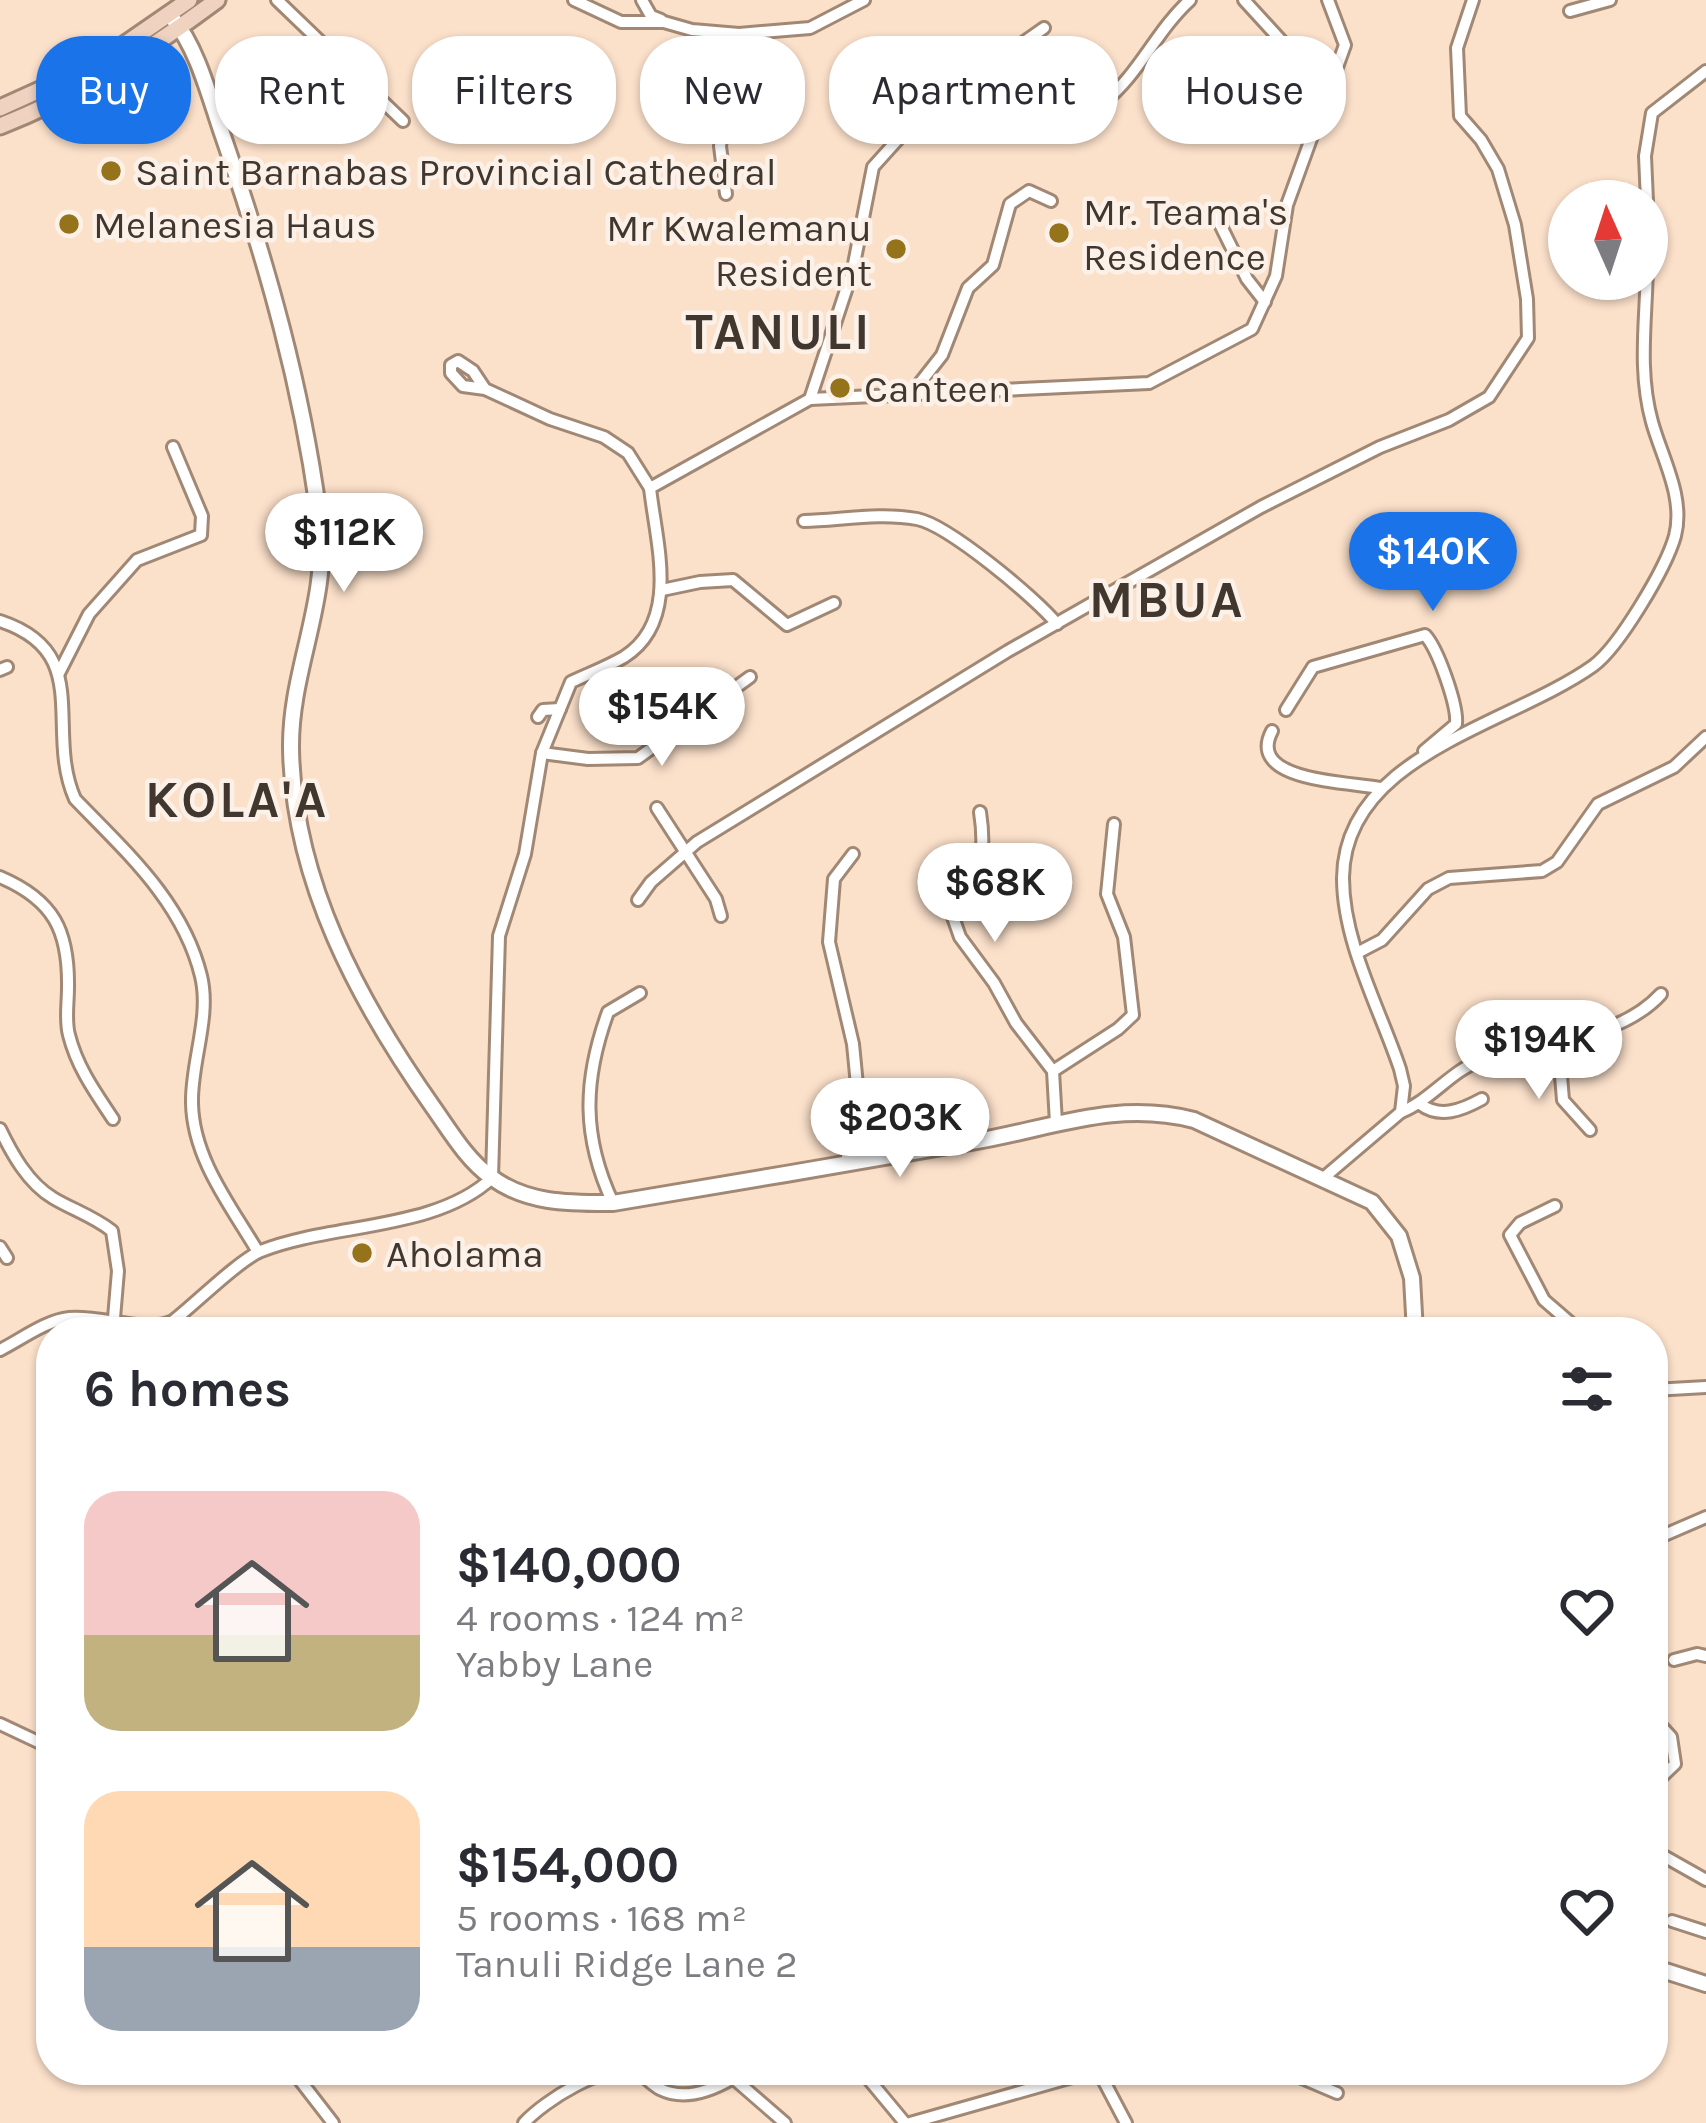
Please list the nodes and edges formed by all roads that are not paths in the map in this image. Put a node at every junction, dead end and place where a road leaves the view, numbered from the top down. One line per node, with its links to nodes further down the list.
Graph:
1 (189, 0): 13 (main road)
2 (217, 0): 13 (main road)
3 (277, 0): 21 (street)
4 (574, 0): 14 (street)
5 (642, 0): 14 (street)
6 (1190, 0): 19 (street)
7 (1244, 0): 17 (street)
8 (1328, 0): 28 (street)
9 (1473, 0): 38 (street)
10 (1610, 0): 12 (street)
11 (860, 1): 16 (street)
12 (1570, 11)
13 (175, 21): 20 (main road); 22 (main road); 70 (street)
14 (664, 22): 16 (street)
15 (1044, 28): 31 (street)
16 (739, 34): 24 (street)
17 (1277, 36)
18 (1706, 71): 23 (street)
19 (1118, 90)
20 (0, 108)
21 (403, 121)
22 (0, 126)
23 (1646, 180)
24 (726, 194)
25 (1051, 201): 30 (street)
26 (1216, 216): 28 (street)
27 (1645, 300): 47 (street)
28 (1265, 302): 30 (street)
29 (485, 389): 33 (street)
30 (909, 397): 31 (street)
31 (810, 399): 33 (street)
32 (173, 447): 39 (street)
33 (650, 488): 35 (street)
34 (805, 521): 38 (street)
35 (662, 590): 36 (street); 41 (street)
36 (834, 603)
37 (0, 621): 39 (street)
38 (1058, 624): 52 (street)
39 (59, 673): 74 (street)
40 (750, 676): 46 (street)
41 (560, 709): 43 (street); 46 (street)
42 (1286, 710): 47 (street)
43 (538, 717)
44 (1272, 730): 48 (street)
45 (1706, 737): 57 (street)
46 (542, 753): 70 (street)
47 (1412, 761): 48 (street)
48 (1380, 788): 57 (street)
49 (657, 808): 52 (street)
50 (980, 812): 61 (street)
51 (1114, 824): 61 (street)
52 (687, 850): 55 (street); 56 (street)
53 (853, 854): 69 (street)
54 (0, 877): 65 (street)
55 (638, 900)
56 (721, 916)
57 (1359, 952): 64 (street)
58 (640, 993): 72 (street)
59 (1661, 994): 60 (street)
60 (1558, 1040): 63 (street); 68 (street)
61 (1053, 1071): 66 (street)
62 (1483, 1100): 63 (street)
63 (1420, 1105): 64 (street)
64 (1401, 1112): 71 (street)
65 (113, 1119)
66 (1056, 1123): 69 (street); 71 (street)
67 (0, 1129): 75 (street)
68 (1590, 1130)
69 (846, 1165): 72 (street)
70 (492, 1178): 72 (street); 74 (street)
71 (1320, 1180): 77 (street)
72 (613, 1203)
73 (1556, 1206): 78 (street)
74 (258, 1252): 76 (street)
75 (114, 1317)
76 (179, 1317)
77 (1414, 1317)
78 (1564, 1317)
79 (36, 1332): 80 (street)
80 (0, 1350)
81 (1706, 1387): 82 (street)
82 (1668, 1389)
83 (1706, 1516): 84 (street)
84 (1668, 1533)
85 (1706, 1656): 86 (street)
86 (1674, 1660)
87 (0, 1724): 89 (street)
88 (1668, 1734): 90 (street)
89 (36, 1741)
90 (1668, 1771)
91 (1668, 1858): 92 (street)
92 (1706, 1880)
93 (1672, 1921): 94 (street)
94 (1706, 1932)
95 (1668, 1972): 96 (street)
96 (1706, 1984)
97 (304, 2085): 107 (street)
98 (580, 2085): 108 (street)
99 (654, 2085): 100 (street)
100 (720, 2085)
101 (742, 2085): 109 (street)
102 (874, 2085): 110 (street)
103 (1044, 2085): 110 (street)
104 (1106, 2085): 111 (street)
105 (1318, 2085): 106 (street)
106 (1337, 2093)
107 (333, 2123)
108 (524, 2123)
109 (785, 2123)
110 (908, 2123)
111 (1126, 2123)

